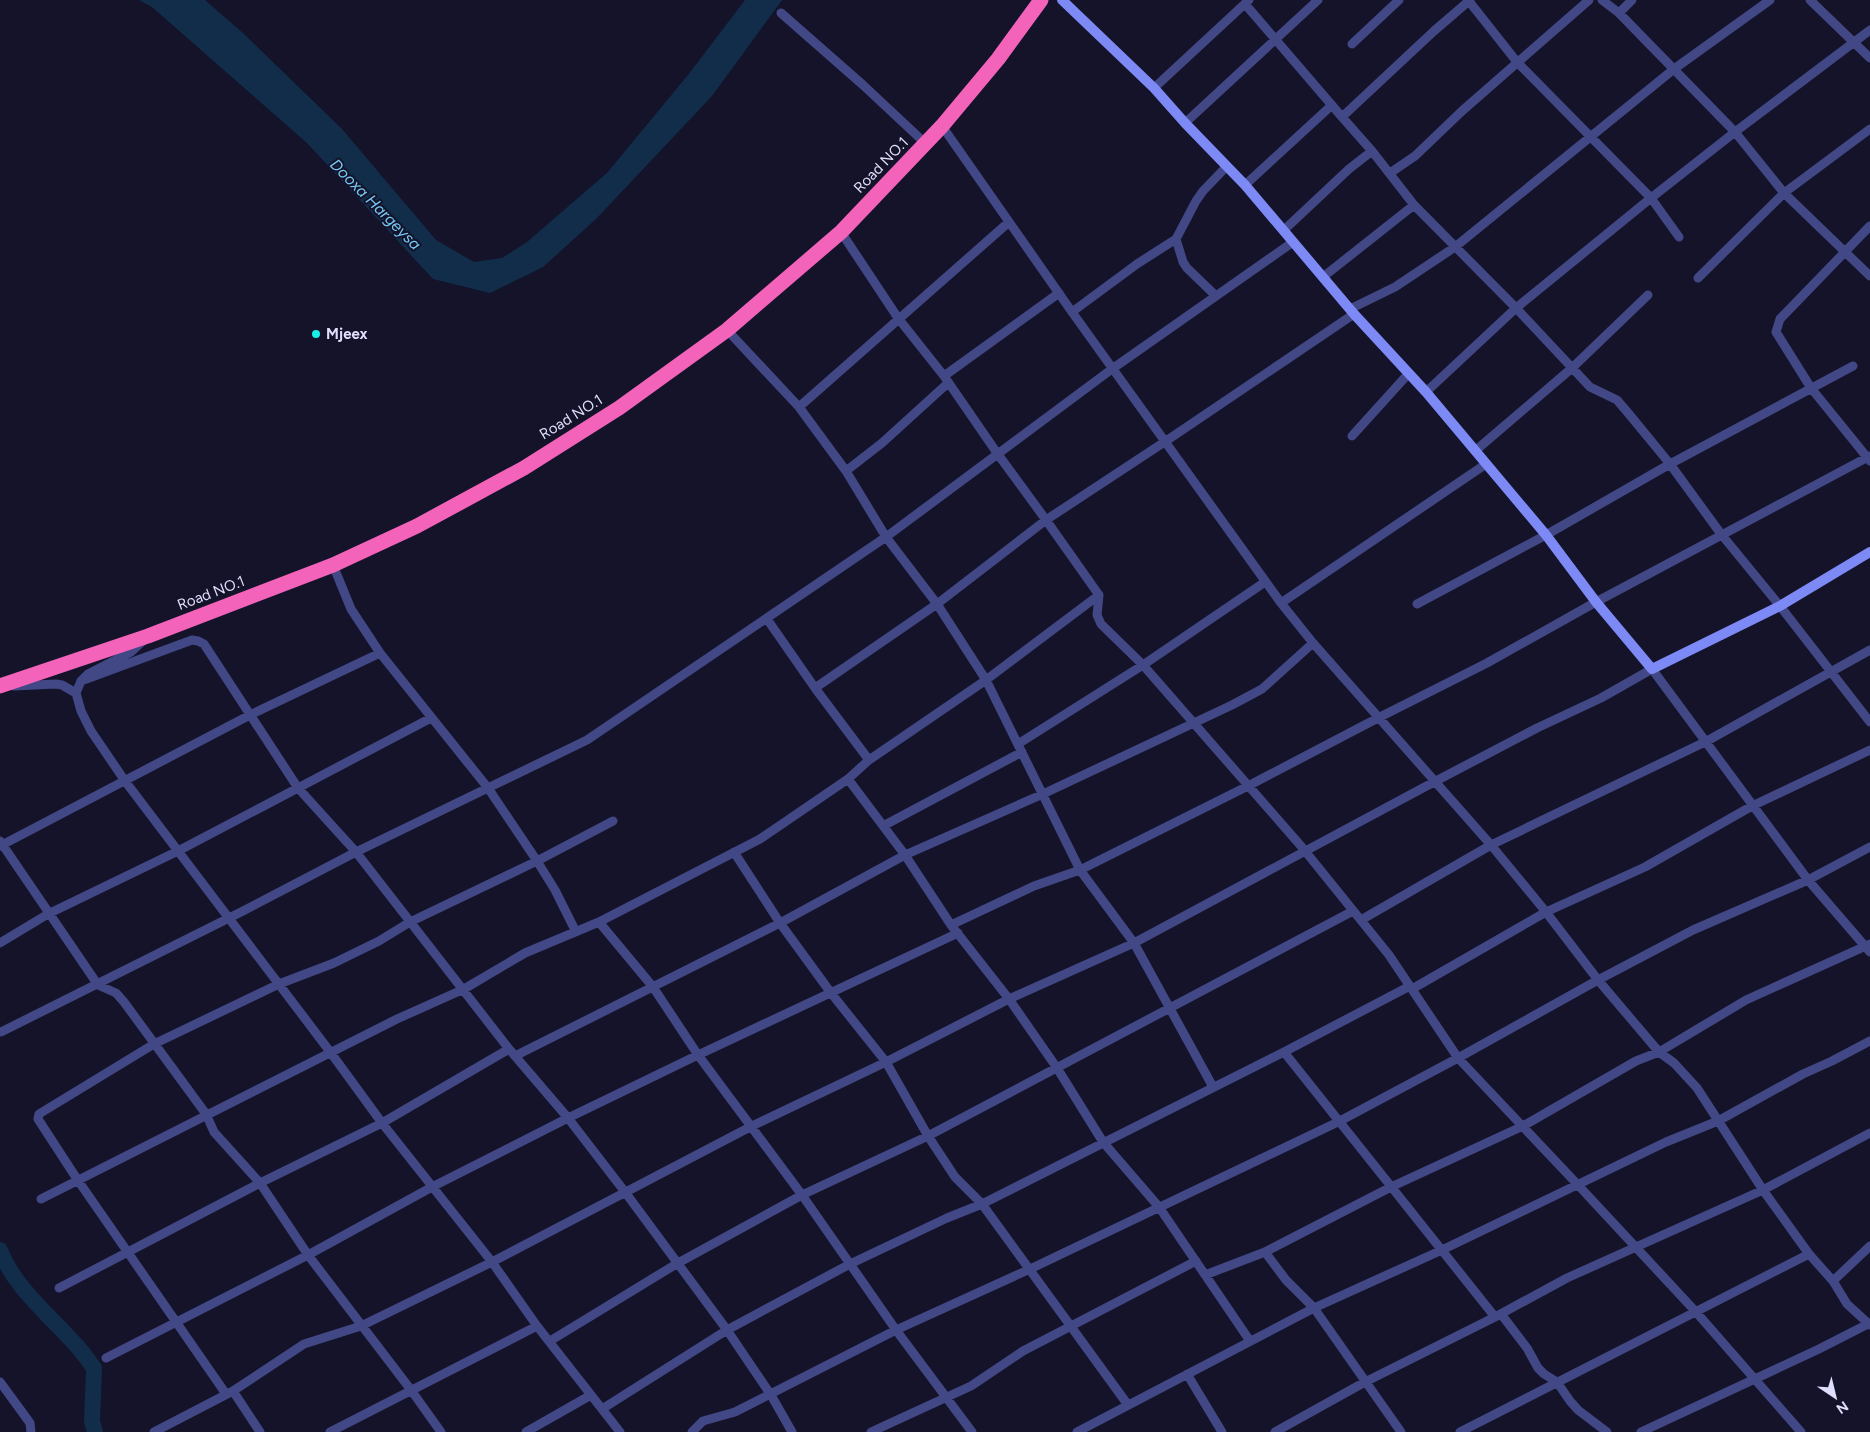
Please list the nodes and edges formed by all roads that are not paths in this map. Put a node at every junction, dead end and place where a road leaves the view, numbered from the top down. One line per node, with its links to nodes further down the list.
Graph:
1 (1041, 0): 25 (highway, Road NO.1)
2 (1062, 0): 21 (street)
3 (1318, 0): 15 (street)
4 (1399, 0): 17 (street)
5 (1469, 0): 19 (street); 23 (street)
6 (1589, 0): 19 (street)
7 (1602, 0): 13 (street)
8 (1632, 0): 13 (street)
9 (1770, 0): 20 (street)
10 (1810, 0): 16 (street)
11 (1247, 2): 15 (street); 21 (street)
12 (781, 13): 29 (street)
13 (1619, 13): 20 (street)
14 (1870, 30): 16 (street)
15 (1276, 39): 22 (street); 24 (street)
16 (1853, 42): 18 (street); 27 (street)
17 (1352, 44)
18 (1870, 58)
19 (1517, 62): 28 (street); 32 (street)
20 (1674, 69): 27 (street); 28 (street)
21 (1154, 88): 24 (street)
22 (1332, 105): 23 (street); 33 (street)
23 (1342, 117): 30 (street)
24 (1185, 123): 31 (street)
25 (942, 126): 29 (highway, Road NO.1); 37 (street)
26 (1870, 129): 34 (street)
27 (1735, 132): 34 (street); 35 (street)
28 (1590, 136): 35 (street); 44 (street)
29 (925, 143): 40 (highway, Road NO.1)
30 (1372, 152): 32 (street); 39 (street)
31 (1227, 166): 33 (street); 42 (street)
32 (1390, 172): 36 (street)
33 (1245, 185): 39 (street)
34 (1784, 193): 45 (street); 48 (street)
35 (1651, 198): 41 (street); 52 (street)
36 (1414, 205): 44 (street); 47 (street)
37 (1009, 222): 49 (street); 55 (street)
38 (1870, 226): 45 (street)
39 (1284, 230): 43 (street)
40 (841, 232): 55 (street); 56 (highway, Road NO.1)
41 (1679, 237)
42 (1176, 239): 51 (street); 53 (street)
43 (1293, 242): 47 (street); 51 (street)
44 (1455, 247): 52 (street); 54 (street)
45 (1844, 253): 46 (street); 62 (street)
46 (1870, 276)
47 (1323, 277): 54 (street)
48 (1698, 278)
49 (1059, 293): 53 (street); 61 (street)
50 (1648, 295): 58 (street)
51 (1216, 296): 59 (street)
52 (1516, 308): 58 (street); 63 (street)
53 (1072, 312): 59 (street)
54 (1352, 312): 60 (street); 66 (street)
55 (898, 318): 61 (street); 64 (street)
56 (727, 330): 64 (street); 78 (highway, Road NO.1)
57 (1853, 366): 62 (street)
58 (1572, 368): 67 (street); 71 (street)
59 (1112, 369): 66 (street); 68 (street)
60 (1409, 374): 63 (street); 65 (street)
61 (946, 380): 68 (street); 72 (street)
62 (1811, 388): 69 (street); 71 (street)
63 (1426, 392): 67 (street)
64 (799, 407): 72 (street)
65 (1352, 436)
66 (1166, 442): 73 (street); 79 (street)
67 (1475, 451): 70 (street)
68 (998, 454): 73 (street); 76 (street)
69 (1869, 458): 74 (street)
70 (1486, 464): 75 (street); 82 (street)
71 (1670, 464): 74 (street); 75 (street)
72 (846, 471): 76 (street)
73 (1046, 520): 80 (street); 83 (street)
74 (1721, 534): 81 (street); 85 (street)
75 (1546, 535): 81 (street); 84 (street)
76 (886, 537): 83 (street); 86 (street)
77 (1870, 552): 85 (street)
78 (333, 565): 87 (highway, Road NO.1); 90 (street)
79 (1265, 582): 82 (street); 91 (street)
80 (1099, 595): 91 (street); 94 (street)
81 (1596, 602): 92 (street); 101 (street)
82 (1282, 603): 88 (street)
83 (937, 604): 94 (street); 97 (street)
84 (1417, 604)
85 (1780, 606): 92 (street); 93 (street)
86 (767, 619): 97 (street); 113 (street)
87 (148, 636): 95 (street); 96 (highway, Road NO.1)
88 (1313, 644): 101 (street); 103 (street)
89 (1870, 650): 93 (street)
90 (380, 653): 99 (street); 100 (street)
91 (1143, 665): 103 (street); 105 (street)
92 (1652, 669): 104 (street); 110 (street)
93 (1832, 672): 102 (street); 104 (street)
94 (986, 680): 105 (street); 107 (street)
95 (81, 681): 98 (street); 99 (street)
96 (0, 687): 98 (street)
97 (815, 688): 107 (street)
98 (76, 693): 109 (street)
99 (250, 715): 109 (street); 112 (street)
100 (431, 718): 112 (street); 113 (street)
101 (1378, 718): 110 (street); 111 (street)
102 (1870, 722)
103 (1194, 723): 111 (street); 114 (street)
104 (1707, 742): 115 (street); 119 (street)
105 (1020, 748): 114 (street); 117 (street)
106 (1870, 750): 115 (street)
107 (869, 760): 108 (street)
108 (848, 779): 117 (street); 123 (street)
109 (124, 781): 118 (street); 121 (street)
110 (1434, 782): 119 (street); 124 (street)
111 (1248, 786): 124 (street); 127 (street)
112 (298, 788): 121 (street); 122 (street)
113 (488, 788): 122 (street); 126 (street)
114 (1042, 794): 125 (street); 127 (street)
115 (1752, 806): 128 (street); 130 (street)
116 (614, 821): 126 (street)
117 (883, 826): 125 (street)
118 (1, 844): 131 (street)
119 (1492, 846): 130 (street); 133 (street)
120 (1870, 847): 128 (street)
121 (178, 851): 131 (street); 132 (street)
122 (356, 852): 132 (street); 134 (street)
123 (734, 852): 135 (street); 136 (street)
124 (1306, 852): 129 (street); 141 (street)
125 (905, 855): 136 (street); 137 (street)
126 (537, 861): 134 (street); 138 (street)
127 (1080, 870): 137 (street); 141 (street)
128 (1808, 880): 142 (street); 143 (street)
129 (1353, 911): 133 (street); 151 (street)
130 (1546, 912): 143 (street); 147 (street)
131 (48, 914): 140 (street); 145 (street)
132 (229, 917): 144 (street); 145 (street)
133 (1361, 920): 147 (street)
134 (410, 922): 144 (street); 148 (street)
135 (599, 922): 138 (street); 146 (street)
136 (780, 923): 146 (street); 149 (street)
137 (951, 925): 139 (street)
138 (576, 932): 148 (street)
139 (958, 933): 149 (street); 150 (street)
140 (0, 942)
141 (1134, 943): 150 (street); 151 (street)
142 (1869, 948): 156 (street)
143 (1598, 980): 156 (street); 160 (street)
144 (280, 984): 154 (street); 157 (street)
145 (98, 985): 152 (street); 154 (street)
146 (653, 987): 158 (street); 159 (street)
147 (1411, 987): 155 (street); 160 (street)
148 (464, 989): 157 (street); 158 (street)
149 (831, 993): 159 (street); 161 (street)
150 (1009, 999): 161 (street); 162 (street)
151 (1171, 1008): 162 (street); 163 (street)
152 (1, 1032)
153 (1870, 1041): 166 (street)
154 (154, 1044): 164 (street); 174 (street)
155 (1284, 1052): 163 (street); 167 (street)
156 (1659, 1052): 166 (street); 170 (street)
157 (331, 1053): 164 (street); 168 (street)
158 (512, 1053): 165 (street); 168 (street)
159 (698, 1055): 165 (street); 169 (street)
160 (1458, 1058): 167 (street); 170 (street)
161 (886, 1062): 169 (street); 172 (street)
162 (1057, 1068): 172 (street); 173 (street)
163 (1213, 1087): 173 (street)
164 (206, 1114): 174 (street); 175 (street)
165 (568, 1118): 177 (street); 180 (street)
166 (1718, 1121): 176 (street); 179 (street)
167 (1338, 1122): 178 (street); 184 (street)
168 (382, 1123): 175 (street); 177 (street)
169 (752, 1126): 180 (street); 181 (street)
170 (1523, 1126): 176 (street); 178 (street)
171 (1870, 1133): 179 (street)
172 (928, 1136): 181 (street); 183 (street)
173 (1103, 1142): 183 (street); 184 (street)
174 (77, 1180): 182 (street); 189 (street)
175 (260, 1183): 189 (street); 191 (street)
176 (1578, 1185): 186 (street); 187 (street)
177 (432, 1187): 191 (street); 193 (street)
178 (1391, 1187): 187 (street); 188 (street)
179 (1763, 1190): 186 (street); 190 (street)
180 (625, 1192): 193 (street); 194 (street)
181 (802, 1195): 194 (street); 195 (street)
182 (41, 1199)
183 (982, 1204): 195 (street); 196 (street)
184 (1159, 1207): 192 (street); 196 (street)
185 (1870, 1246): 198 (street)
186 (1636, 1248): 201 (street); 202 (street)
187 (1442, 1250): 200 (street); 202 (street)
188 (1265, 1252): 197 (street); 200 (street)
189 (129, 1253): 199 (street); 203 (street)
190 (1809, 1254): 198 (street); 201 (street)
191 (308, 1255): 203 (street); 205 (street)
192 (1196, 1261): 197 (street); 207 (street)
193 (492, 1262): 205 (street); 206 (street)
194 (678, 1263): 208 (street); 210 (street)
195 (850, 1264): 208 (street); 209 (street)
196 (1030, 1269): 207 (street); 209 (street)
197 (1206, 1275): 211 (street)
198 (1833, 1281): 204 (street)
199 (59, 1288)
200 (1314, 1308): 211 (street); 216 (street)
201 (1696, 1312): 214 (street); 217 (street)
202 (1498, 1315): 216 (street); 217 (street)
203 (177, 1321): 212 (street); 219 (street)
204 (1869, 1324): 214 (street)
205 (361, 1326): 218 (street); 219 (street)
206 (537, 1326): 210 (street); 218 (street)
207 (1072, 1326): 222 (street); 223 (street)
208 (727, 1330): 221 (street); 224 (street)
209 (896, 1330): 221 (street); 222 (street)
210 (550, 1341): 220 (street)
211 (1250, 1341): 213 (street)
212 (106, 1358)
213 (1187, 1374): 223 (street); 237 (street)
214 (1754, 1378): 242 (street); 243 (street)
215 (0, 1382): 225 (street)
216 (1364, 1382): 238 (street); 239 (street)
217 (1557, 1382): 240 (street); 241 (street)
218 (411, 1390): 228 (street); 229 (street)
219 (229, 1392): 226 (street); 227 (street)
220 (592, 1395): 224 (street); 230 (street)
221 (771, 1395): 232 (street); 233 (street)
222 (946, 1398): 234 (street); 235 (street)
223 (1128, 1405): 236 (street)
224 (602, 1410): 231 (street)
225 (31, 1432)
226 (154, 1432)
227 (260, 1432)
228 (330, 1432)
229 (441, 1432)
230 (526, 1432)
231 (620, 1432)
232 (692, 1432)
233 (792, 1432)
234 (871, 1432)
235 (972, 1432)
236 (1077, 1432)
237 (1222, 1432)
238 (1275, 1432)
239 (1401, 1432)
240 (1460, 1432)
241 (1607, 1432)
242 (1641, 1432)
243 (1801, 1432)

